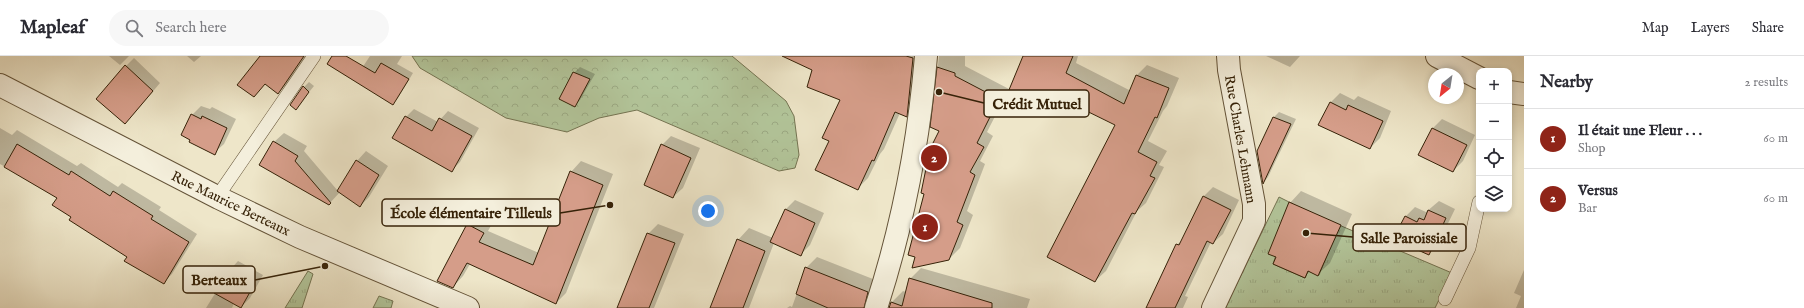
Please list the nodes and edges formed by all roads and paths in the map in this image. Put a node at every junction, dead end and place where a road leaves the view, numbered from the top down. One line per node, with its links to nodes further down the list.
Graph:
1 (314, 56): 9 (lane)
2 (926, 56): 13 (street)
3 (1228, 56): 14 (street, Rue Charles Lehmann)
4 (1437, 56): 5 (street)
5 (1476, 76)
6 (0, 85): 9 (street, Rue Maurice Berteaux)
7 (1512, 92): 8 (street)
8 (1524, 94)
9 (219, 198): 12 (street, Rue Maurice Berteaux)
10 (1477, 212): 11 (lane)
11 (1445, 299)
12 (468, 308)
13 (876, 308)
14 (1213, 308)

